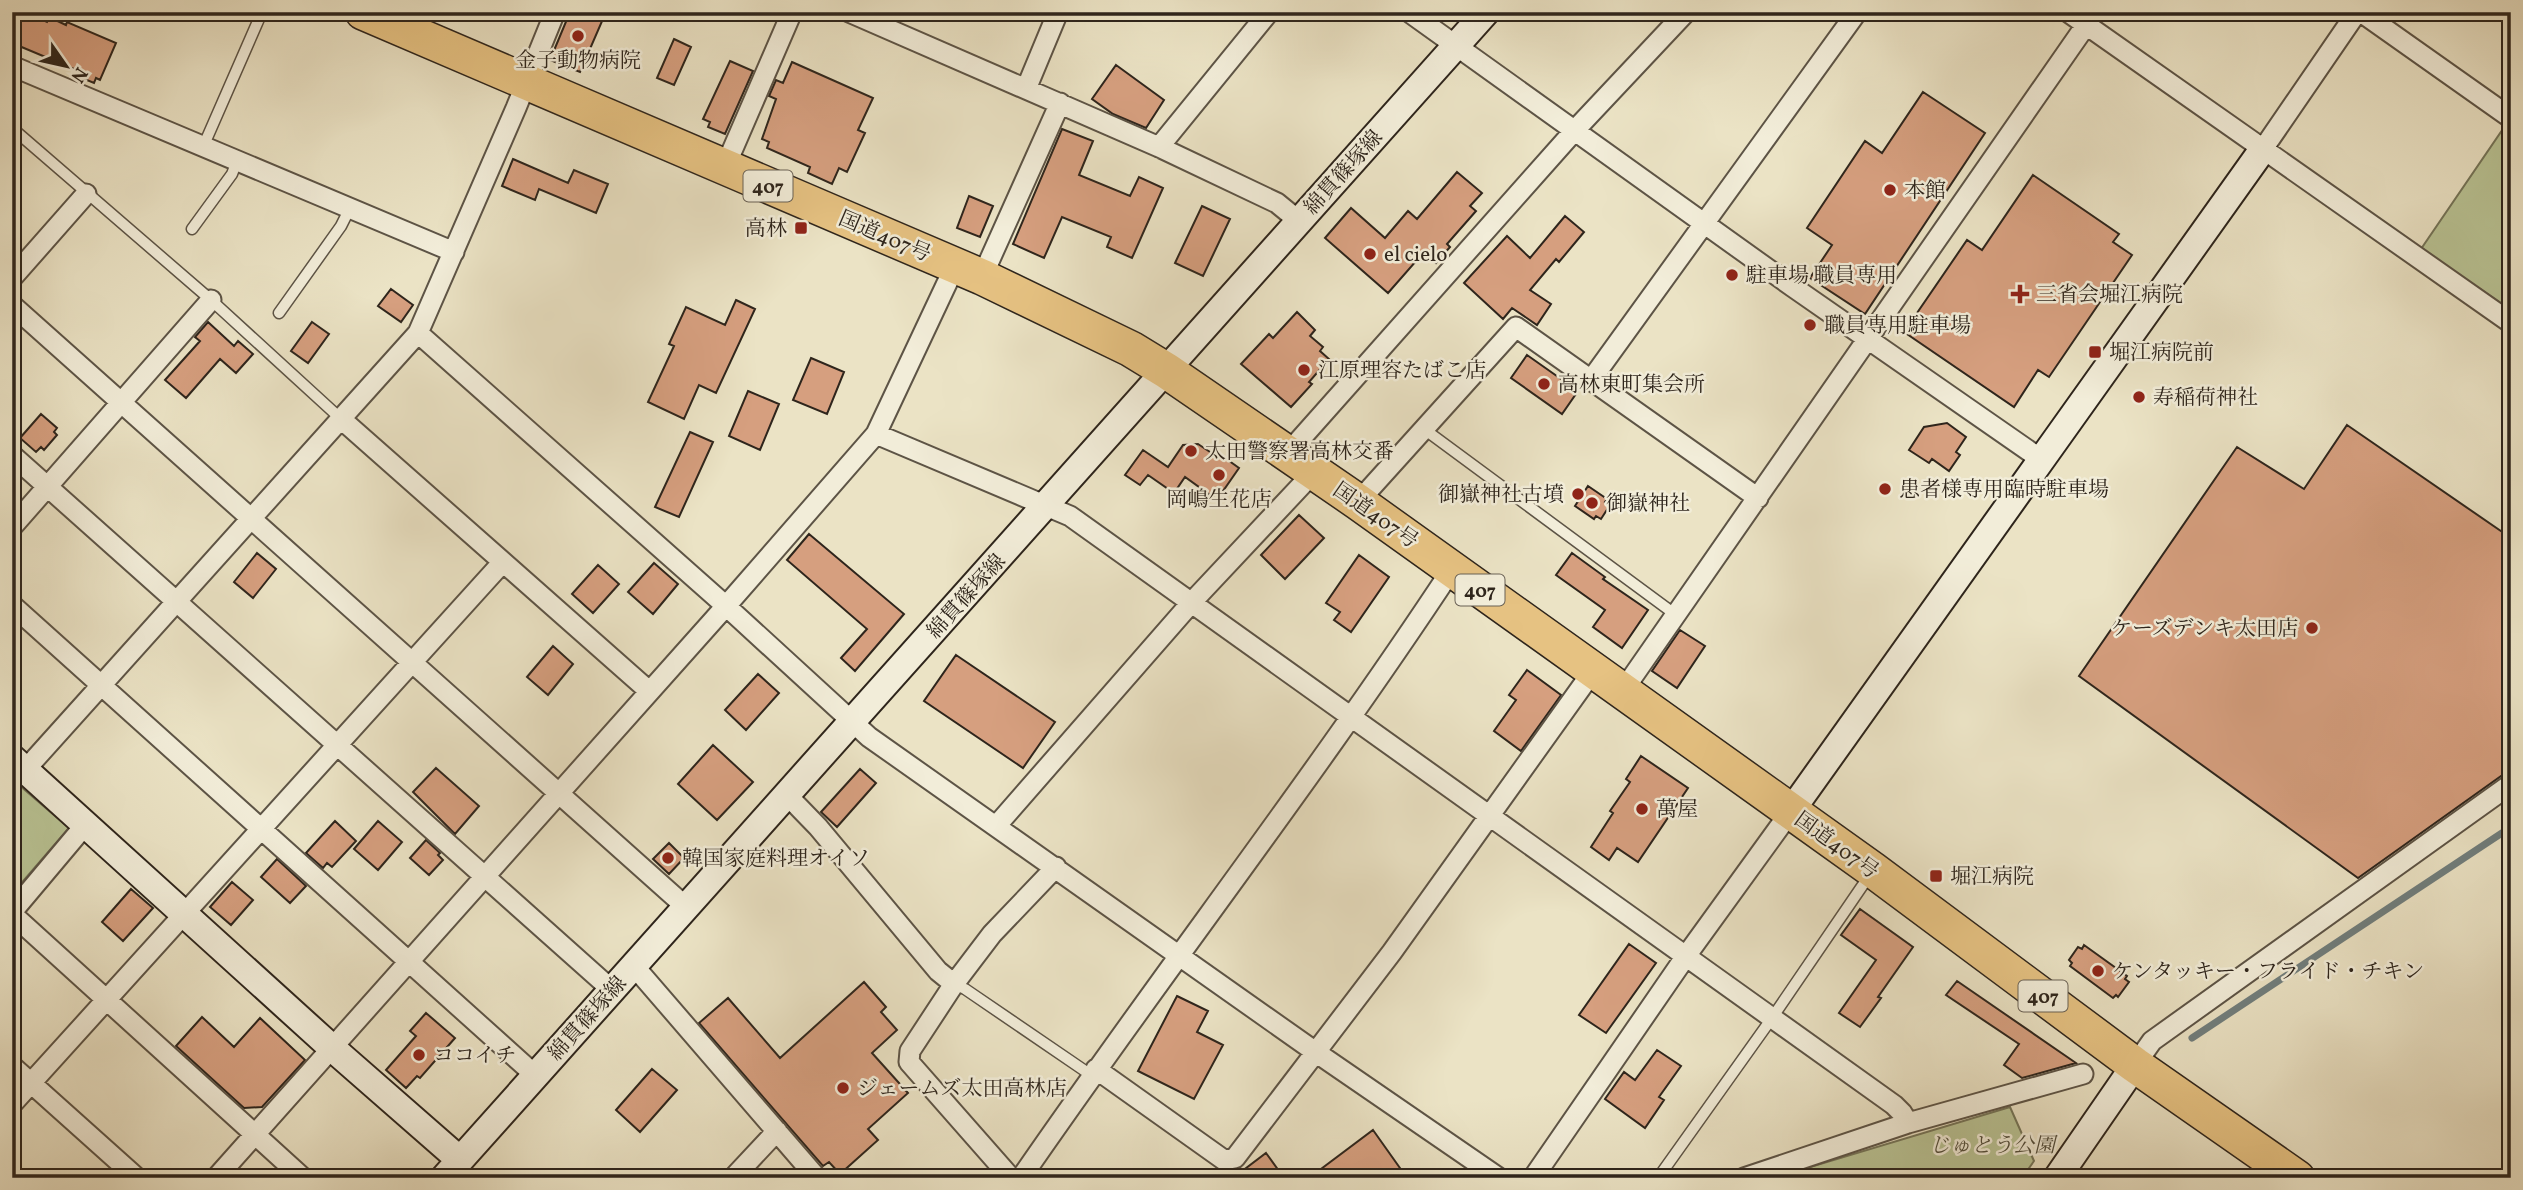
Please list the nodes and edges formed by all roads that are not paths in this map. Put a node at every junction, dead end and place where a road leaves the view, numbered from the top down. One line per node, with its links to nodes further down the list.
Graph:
1 (262, 12): 23 (lane)
2 (363, 12): 17 (highway, 国道407号 / 407)
3 (555, 12): 17 (street)
4 (792, 12): 27 (street)
5 (849, 12): 18 (street)
6 (1058, 12): 18 (street)
7 (1269, 12): 24 (street)
8 (1409, 12): 15 (street)
9 (1486, 12): 15 (main road, 綿貫篠塚線)
10 (1686, 12): 22 (street)
11 (1857, 12): 31 (street)
12 (2068, 12): 14 (street)
13 (2359, 12): 20 (street); 25 (street)
14 (2086, 25): 25 (street); 41 (street)
15 (1457, 47): 22 (street); 30 (main road, 綿貫篠塚線)
16 (12, 66): 23 (street)
17 (525, 83): 27 (highway, 国道407号 / 407); 33 (street)
18 (1026, 89): 19 (street)
19 (1060, 103): 24 (street); 34 (street)
20 (2511, 118)
21 (12, 128): 28 (lane)
22 (1575, 130): 31 (street); 50 (street)
23 (203, 147): 26 (street)
24 (1160, 147): 30 (street)
25 (2263, 149): 39 (street); 49 (main road)
26 (237, 161): 29 (street); 32 (lane)
27 (725, 167): 34 (highway, 国道407号 / 407)
28 (86, 194): 35 (street); 36 (lane)
29 (350, 208): 33 (street); 38 (lane)
30 (1299, 221): 42 (main road, 綿貫篠塚線)
31 (1704, 222): 41 (street); 43 (street)
32 (192, 229)
33 (454, 252): 40 (street)
34 (969, 272): 42 (highway, 国道407号 / 407); 47 (street)
35 (12, 278)
36 (211, 300): 44 (street); 45 (lane)
37 (12, 305): 44 (street)
38 (279, 313)
39 (2511, 323)
40 (418, 333): 45 (street); 62 (street)
41 (1869, 338): 49 (street); 52 (street)
42 (1167, 371): 50 (highway, 国道407号 / 407); 54 (main road, 綿貫篠塚線)
43 (1591, 380): 46 (street); 52 (street)
44 (121, 402): 51 (street); 55 (street)
45 (340, 418): 55 (street); 57 (street)
46 (1424, 429): 53 (street); 63 (lane)
47 (876, 434): 54 (street); 62 (street)
48 (12, 455): 51 (street)
49 (2042, 460): 76 (main road)
50 (1301, 462): 53 (highway, 国道407号 / 407); 60 (street)
51 (47, 487): 56 (street); 59 (street)
52 (1758, 498): 63 (street)
53 (1358, 502): 58 (highway, 国道407号 / 407)
54 (1047, 506): 60 (street); 70 (main road, 綿貫篠塚線)
55 (251, 518): 59 (street); 64 (street)
56 (12, 527)
57 (502, 563): 64 (street); 67 (street)
58 (1452, 569): 65 (highway, 国道407号 / 407); 69 (street)
59 (177, 601): 66 (street); 71 (street)
60 (1191, 603): 69 (street); 79 (street)
61 (12, 606): 66 (street)
62 (726, 606): 67 (street); 70 (street)
63 (1676, 615): 68 (street)
64 (412, 662): 71 (street); 74 (street)
65 (1593, 671): 68 (highway, 国道407号 / 407); 77 (street)
66 (101, 685): 72 (street); 80 (street)
67 (649, 691): 74 (street)
68 (1622, 692): 76 (highway, 国道407号 / 407)
69 (1350, 717): 77 (street); 87 (street)
70 (852, 722): 75 (main road, 綿貫篠塚線); 79 (street)
71 (338, 744): 80 (street); 83 (street)
72 (19, 764): 78 (main road)
73 (2511, 784): 97 (street)
74 (559, 793): 83 (street); 84 (street)
75 (786, 794): 84 (main road, 綿貫篠塚線); 91 (street)
76 (1791, 811): 82 (highway, 国道407号 / 407); 88 (street)
77 (1490, 817): 88 (street); 96 (street)
78 (86, 824): 85 (street); 86 (main road)
79 (997, 825): 81 (street)
80 (261, 828): 86 (street); 89 (street)
81 (1056, 867): 87 (street); 91 (street)
82 (1873, 870): 94 (lane); 97 (highway, 国道407号 / 407)
83 (485, 876): 89 (street); 92 (street)
84 (686, 906): 90 (main road, 綿貫篠塚線)
85 (12, 913): 93 (street)
86 (183, 913): 93 (street); 95 (main road)
87 (1179, 955): 96 (street); 99 (street)
88 (1686, 956): 94 (street); 116 (street)
89 (409, 961): 95 (street); 101 (street)
90 (634, 966): 92 (main road, 綿貫篠塚線); 105 (street)
91 (954, 984): 99 (lane); 113 (street)
92 (612, 990): 101 (main road, 綿貫篠塚線)
93 (108, 998): 102 (street); 106 (street)
94 (1772, 1018): 104 (street); 117 (lane)
95 (332, 1048): 106 (street); 107 (main road)
96 (1317, 1053): 99 (street); 115 (street)
97 (2135, 1065): 119 (main road); 120 (highway, 国道407号 / 407)
98 (12, 1066): 102 (street)
99 (1094, 1072): 114 (street)
100 (2084, 1074): 104 (street)
101 (535, 1075): 107 (main road, 綿貫篠塚線)
102 (31, 1083): 103 (street); 108 (street)
103 (12, 1104)
104 (1908, 1123): 118 (street)
105 (777, 1131): 111 (street); 112 (street)
106 (255, 1134): 109 (street); 110 (street)
107 (452, 1169)
108 (137, 1178)
109 (216, 1178)
110 (303, 1178)
111 (733, 1178)
112 (817, 1178)
113 (1011, 1178)
114 (1021, 1178)
115 (1499, 1178)
116 (1533, 1178)
117 (1658, 1178)
118 (1744, 1178)
119 (2057, 1178)
120 (2297, 1178)

